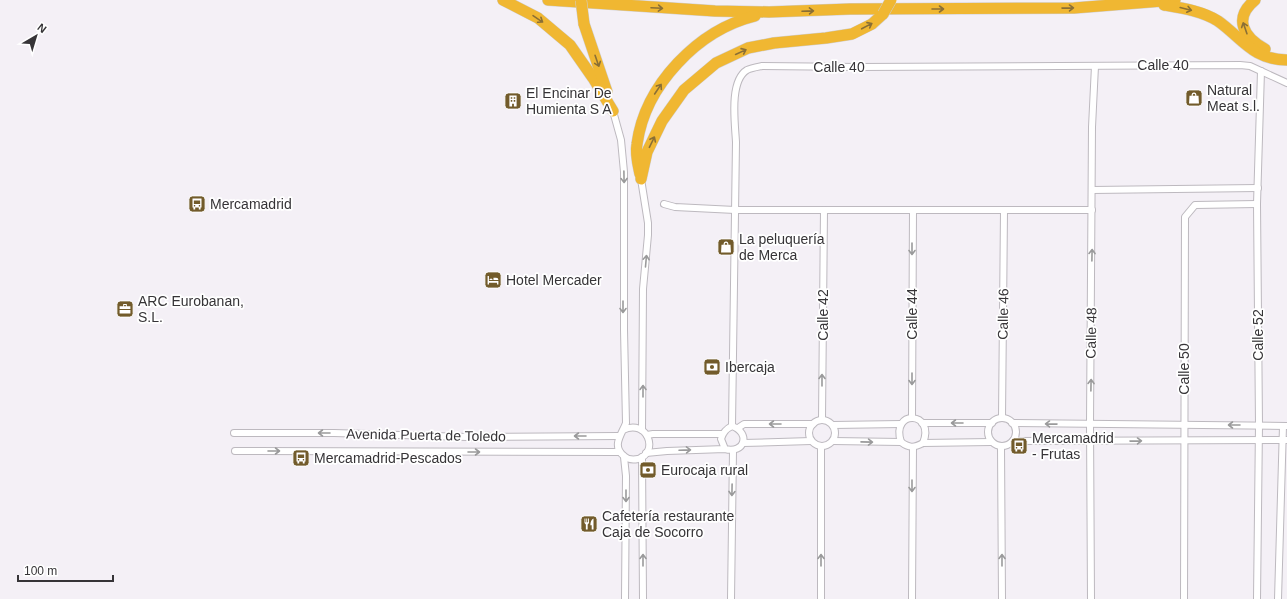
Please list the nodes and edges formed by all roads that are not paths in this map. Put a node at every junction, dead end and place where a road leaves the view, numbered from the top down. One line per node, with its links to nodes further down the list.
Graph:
1 (503, 0): 14 (highway, one-way to 14)
2 (548, 0): 8 (highway, one-way to 8)
3 (581, 0): 14 (highway, one-way to 14, bridge)
4 (891, 0): 15 (highway, one-way to 4, bridge)
5 (1175, 0): 7 (highway)
6 (1255, 0): 9 (highway, one-way to 6)
7 (1148, 2): 8 (highway, one-way to 7); 10 (highway, one-way to 10)
8 (769, 12): 15 (highway, one-way to 8)
9 (1287, 53)
10 (1287, 60)
11 (1095, 66): 12 (street, Calle 40); 17 (street, Calle 48); 20 (street, Calle 40)
12 (1261, 71): 13 (street, Calle 40); 16 (street, Calle 52)
13 (1287, 83)
14 (613, 111): 39 (street, one-way to 39)
15 (641, 179): 40 (street, one-way to 15)
16 (1258, 188): 17 (street); 19 (street, Calle 52)
17 (1092, 190): 23 (street, Calle 48)
18 (664, 204): 20 (street)
19 (1257, 204): 35 (street, Calle 50); 36 (street, Calle 52)
20 (735, 210): 21 (street); 38 (street, Calle 40)
21 (824, 210): 22 (street); 27 (street, Calle 42, one-way to 21)
22 (913, 210): 24 (street); 25 (street, Calle 44, one-way to 25)
23 (1092, 210): 24 (street); 33 (street, Calle 48, one-way to 23)
24 (1004, 211): 26 (street, Calle 46)
25 (912, 418): 28 (street); 32 (street)
26 (1002, 418): 29 (street); 30 (street)
27 (822, 419): 31 (street); 34 (street)
28 (922, 423): 29 (street, one-way to 28); 55 (street)
29 (992, 423): 53 (street)
30 (1012, 423): 33 (street, one-way to 30); 50 (street)
31 (813, 424): 38 (street, one-way to 38); 48 (street)
32 (901, 424): 34 (street); 52 (street)
33 (1090, 424): 35 (street); 51 (street, Calle 48)
34 (833, 425): 49 (street)
35 (1184, 425): 36 (street, one-way to 35); 46 (street, Calle 50)
36 (1259, 425): 37 (street); 45 (street, Calle 52)
37 (1285, 426): 47 (street)
38 (735, 427): 42 (street); 54 (street)
39 (623, 430): 40 (street); 44 (street)
40 (642, 430): 43 (street)
41 (234, 433): 44 (street, Avenida Puerta de Toledo, one-way to 41)
42 (722, 434): 43 (street); 59 (street)
43 (647, 435): 63 (street)
44 (619, 436): 62 (street)
45 (1259, 439): 46 (street); 47 (street); 73 (street, Calle 52)
46 (1184, 440): 51 (street, one-way to 46); 72 (street, Calle 50)
47 (1285, 440): 74 (street)
48 (811, 441): 54 (street); 56 (street)
49 (832, 441): 52 (street, one-way to 52); 56 (street)
50 (1013, 441): 51 (street); 58 (street)
51 (1090, 441): 71 (street, Calle 48)
52 (901, 442): 57 (street)
53 (991, 442): 55 (street); 58 (street)
54 (743, 443): 61 (street)
55 (922, 443): 57 (street)
56 (822, 446): 68 (street, one-way to 56)
57 (912, 447): 69 (street, one-way to 69)
58 (1001, 447): 70 (street, one-way to 58)
59 (725, 449): 61 (street); 63 (street, one-way to 59)
60 (235, 451): 62 (street, Avenida Puerta de Toledo, one-way to 62)
61 (733, 451): 67 (street, one-way to 67)
62 (619, 452): 64 (street)
63 (644, 455): 64 (street); 66 (street, one-way to 63)
64 (624, 457): 65 (street, one-way to 65)
65 (625, 599)
66 (643, 599)
67 (731, 599)
68 (821, 599)
69 (912, 599)
70 (1002, 599)
71 (1091, 599)
72 (1184, 599)
73 (1257, 599)
74 (1278, 599)

